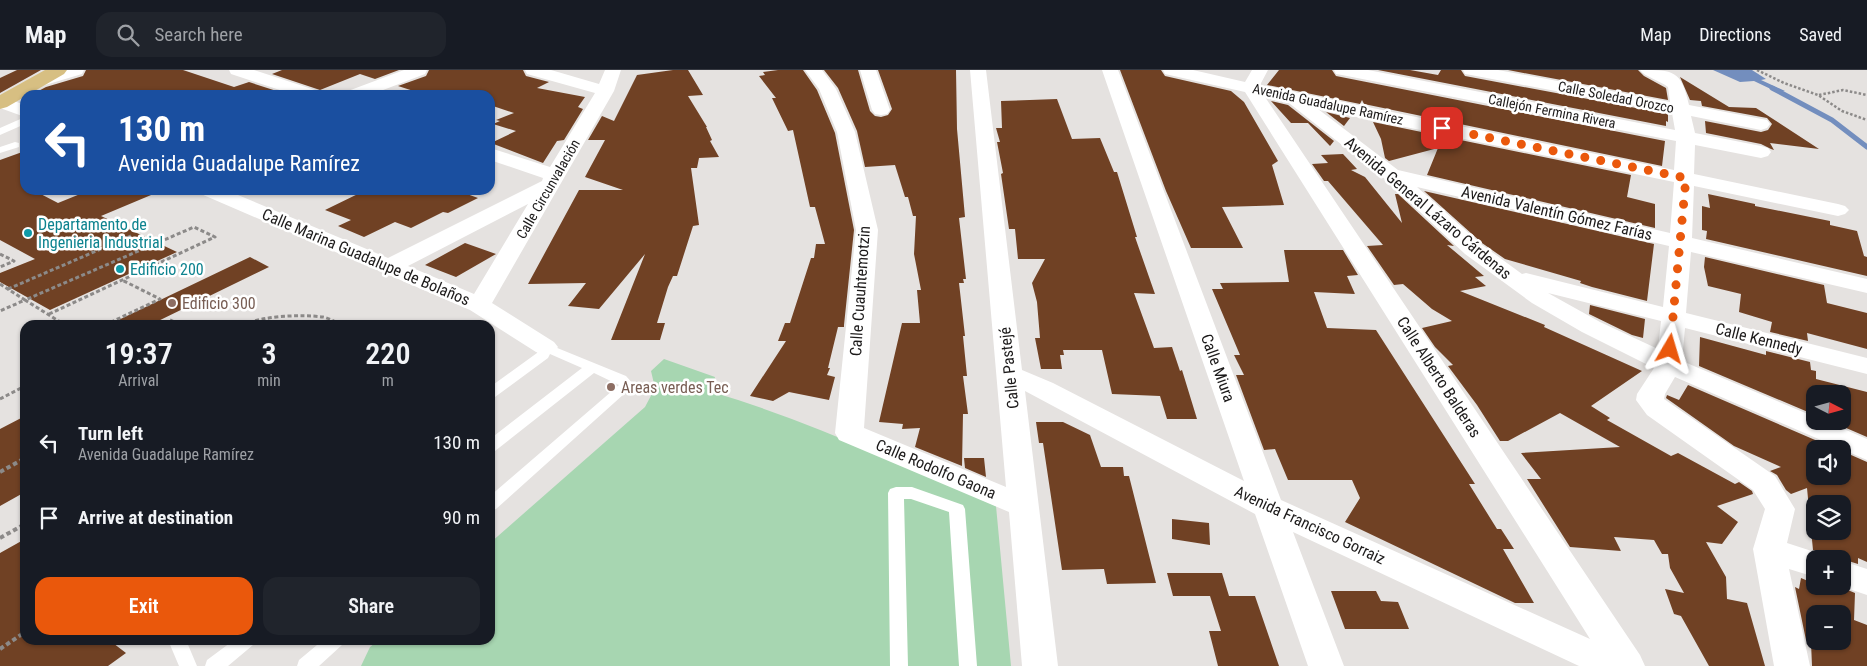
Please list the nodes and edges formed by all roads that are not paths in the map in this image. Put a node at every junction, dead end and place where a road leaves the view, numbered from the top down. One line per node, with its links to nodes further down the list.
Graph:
1 (58, 70): 16 (main road)
2 (76, 70): 16 (street)
3 (237, 70): 18 (street)
4 (419, 70): 19 (street)
5 (532, 70): 21 (street)
6 (613, 70): 21 (street, Calle Circunvalación)
7 (813, 70): 52 (street, Calle Cuauhtemotzin)
8 (868, 70): 25 (street)
9 (978, 70): 50 (street, Calle Pastejé)
10 (1110, 70): 57 (street, Calle Miura)
11 (1172, 70): 15 (street, Avenida Guadalupe Ramírez)
12 (1342, 70): 30 (street, Callejón Fermina Rivera)
13 (1471, 70): 26 (street, Calle Soledad Orozco)
14 (1656, 73): 26 (street)
15 (1255, 79): 22 (street, Avenida Guadalupe Ramírez); 73 (street, Calle Alberto Balderas)
16 (35, 83): 17 (main road)
17 (22, 90)
18 (297, 90)
19 (367, 90)
20 (20, 91): 23 (main road)
21 (605, 91): 37 (street, Calle Circunvalación)
22 (1292, 98): 35 (street, Avenida General Lázaro Cárdenas); 36 (street, Avenida Guadalupe Ramírez)
23 (1, 102): 24 (street)
24 (20, 110)
25 (881, 110)
26 (1682, 110): 28 (street, Calle Soledad Orozco); 30 (street)
27 (20, 122): 29 (lane)
28 (1761, 124)
29 (0, 132)
30 (1686, 137): 33 (street, Callejón Fermina Rivera); 36 (street)
31 (15, 144): 32 (lane)
32 (0, 150)
33 (1761, 152)
34 (495, 156): 37 (street)
35 (1392, 175): 40 (street, Avenida Valentín Gómez Farías); 42 (street, Avenida General Lázaro Cárdenas)
36 (1686, 178): 39 (street, Avenida Guadalupe Ramírez); 40 (street)
37 (553, 180): 41 (street); 44 (street, Calle Circunvalación)
38 (220, 195): 41 (street, Calle Marina Guadalupe de Bolaños)
39 (1838, 210)
40 (1681, 242): 43 (street, Avenida Valentín Gómez Farías); 45 (street)
41 (388, 267): 44 (street, Calle Marina Guadalupe de Bolaños)
42 (1505, 274): 45 (street, Calle Kennedy); 47 (street, Avenida General Lázaro Cárdenas)
43 (1867, 286)
44 (479, 305): 46 (street, Calle Marina Guadalupe de Bolaños)
45 (1674, 318): 47 (street); 48 (street, Calle Kennedy)
46 (545, 347): 49 (lane); 51 (lane)
47 (1669, 365): 54 (street, Avenida General Lázaro Cárdenas); 58 (street)
48 (1867, 366)
49 (592, 367): 53 (lane); 55 (lane)
50 (1010, 374): 56 (street, Calle Pastejé); 57 (street, Avenida Francisco Gorraiz)
51 (495, 390)
52 (848, 433): 56 (street, Calle Rodolfo Gaona)
53 (495, 443)
54 (1867, 450)
55 (495, 501)
56 (1023, 506): 70 (street, Calle Pastejé)
57 (1270, 508): 71 (street, Calle Miura); 72 (street, Avenida Francisco Gorraiz)
58 (1769, 549): 59 (street); 74 (street)
59 (1806, 562)
60 (1851, 577): 61 (street)
61 (1867, 582)
62 (179, 645): 65 (lane)
63 (241, 645): 66 (lane)
64 (330, 645): 67 (lane)
65 (188, 666)
66 (214, 666)
67 (306, 666)
68 (899, 666): 69 (lane)
69 (968, 666)
70 (1040, 666)
71 (1326, 666)
72 (1615, 666)
73 (1627, 666)
74 (1792, 666)

